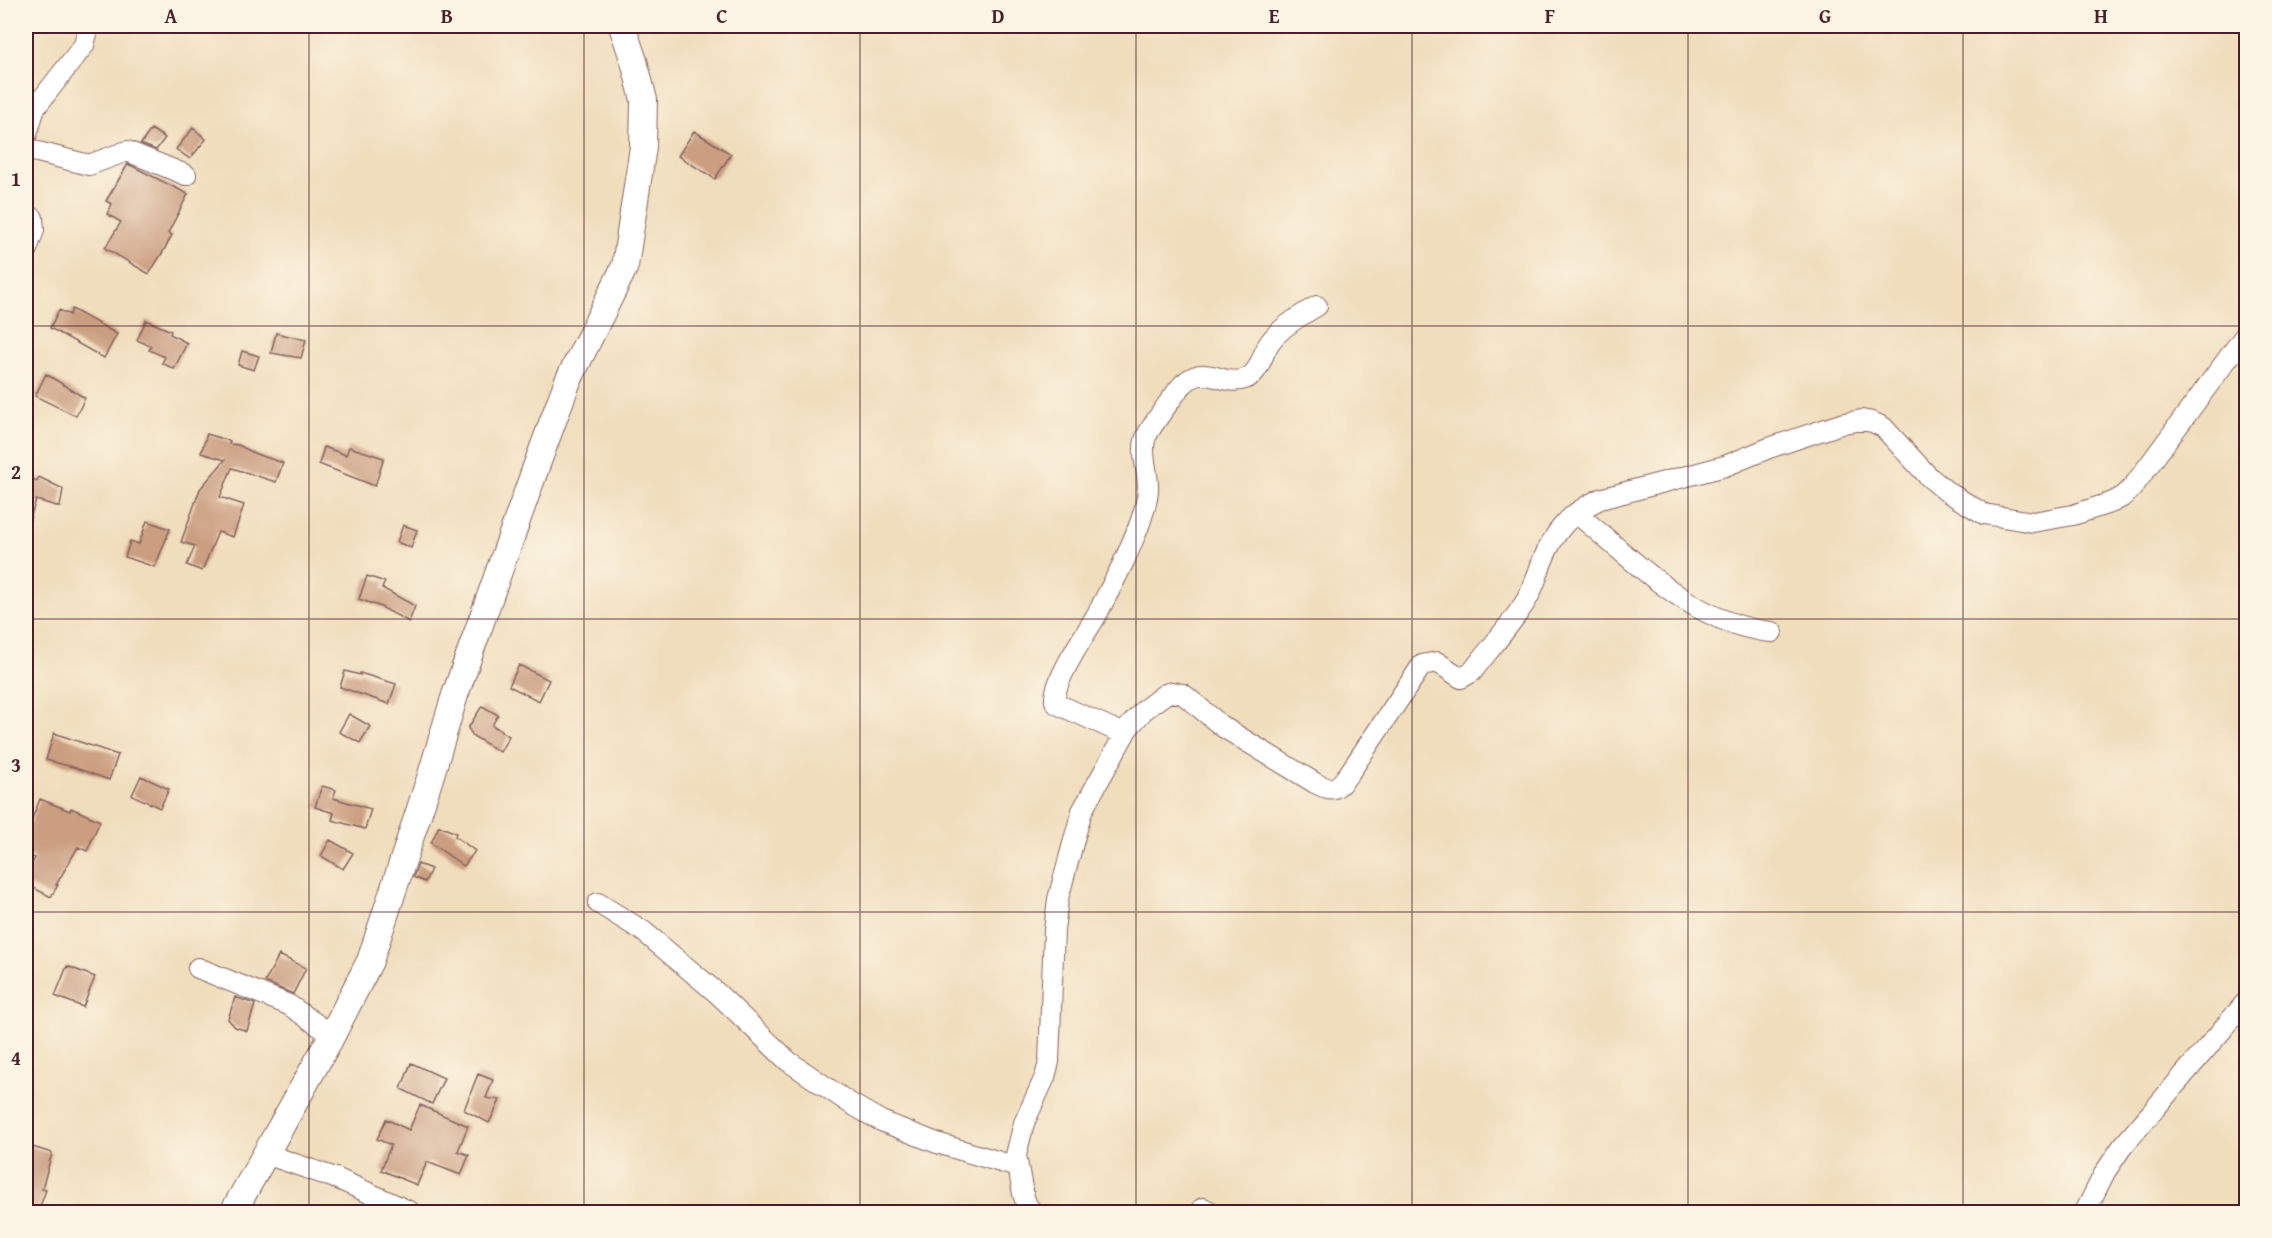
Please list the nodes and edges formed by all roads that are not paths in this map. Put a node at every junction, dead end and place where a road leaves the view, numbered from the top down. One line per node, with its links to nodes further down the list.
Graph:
1 (89, 26): 3 (street)
2 (622, 26): 16 (street)
3 (26, 137)
4 (26, 148): 5 (street)
5 (186, 175)
6 (26, 215): 7 (street)
7 (26, 252)
8 (1317, 306): 12 (street)
9 (2247, 334): 10 (street)
10 (1576, 513): 11 (street); 12 (street)
11 (1772, 632)
12 (1124, 734): 18 (street)
13 (598, 903): 18 (street)
14 (198, 968): 16 (street)
15 (2247, 1002): 22 (street)
16 (332, 1035): 17 (street)
17 (266, 1154): 19 (street); 20 (street)
18 (1017, 1167): 21 (street)
19 (233, 1212)
20 (411, 1212)
21 (1033, 1212)
22 (2085, 1212)

